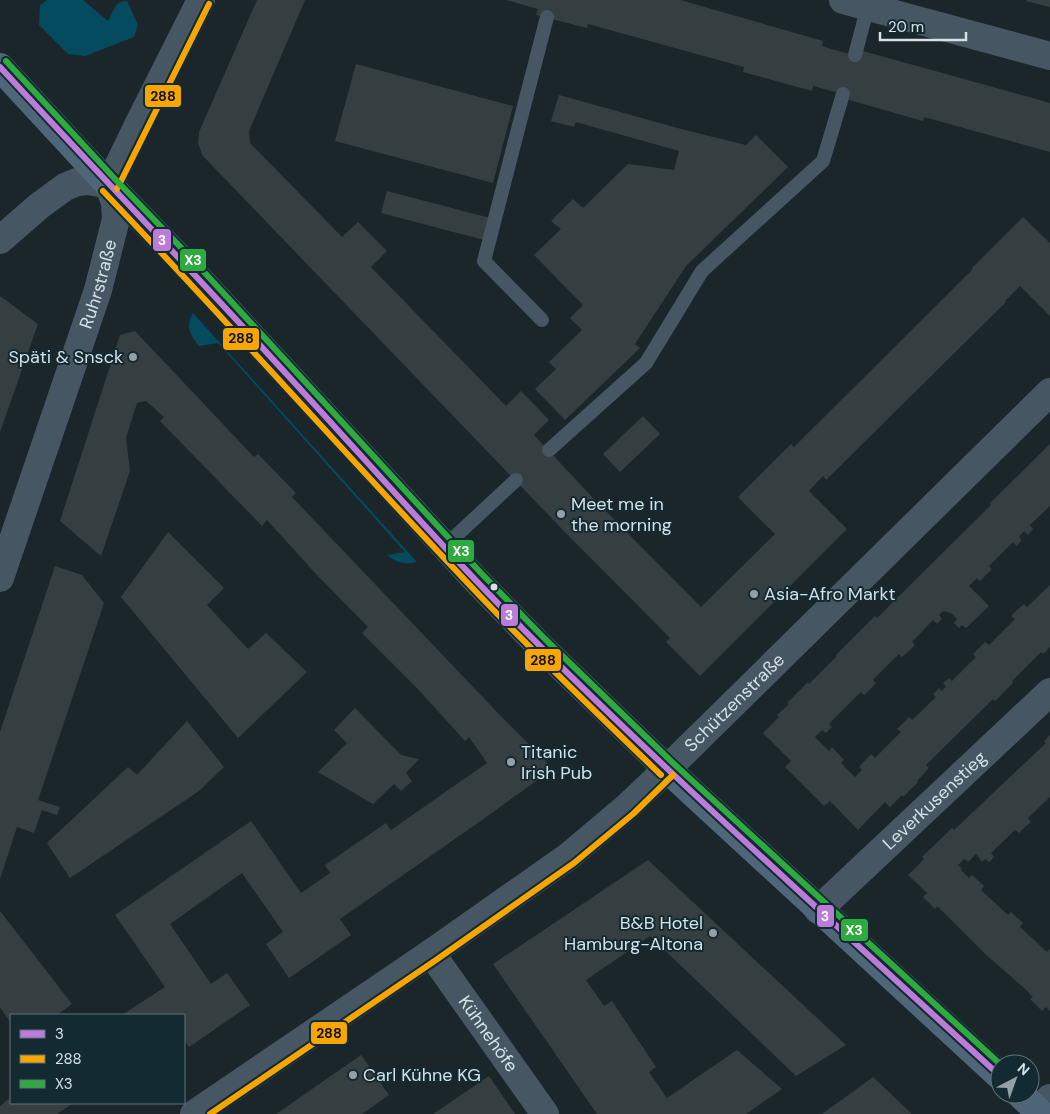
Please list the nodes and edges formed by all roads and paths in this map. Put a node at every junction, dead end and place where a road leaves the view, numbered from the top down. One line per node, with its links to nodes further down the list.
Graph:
1 (201, 0): 8 (street)
2 (860, 2): 4 (lane); 5 (street)
3 (547, 17): 10 (lane)
4 (855, 55)
5 (1050, 56)
6 (0, 67): 8 (main road)
7 (843, 94): 12 (lane)
8 (109, 185): 9 (street); 14 (main road); 15 (street, Ruhrstraße)
9 (0, 240)
10 (542, 320)
11 (1050, 392): 17 (street, Schützenstraße)
12 (549, 450)
13 (516, 480): 14 (lane)
14 (445, 546): 17 (main road)
15 (0, 578)
16 (1050, 692): 18 (street, Leverkusenstieg)
17 (667, 769): 18 (main road); 19 (street, Schützenstraße)
18 (818, 910): 20 (main road)
19 (431, 953): 21 (street, Schützenstraße); 22 (street, Kühnehöfe)
20 (990, 1067)
21 (205, 1111)
22 (545, 1114)

